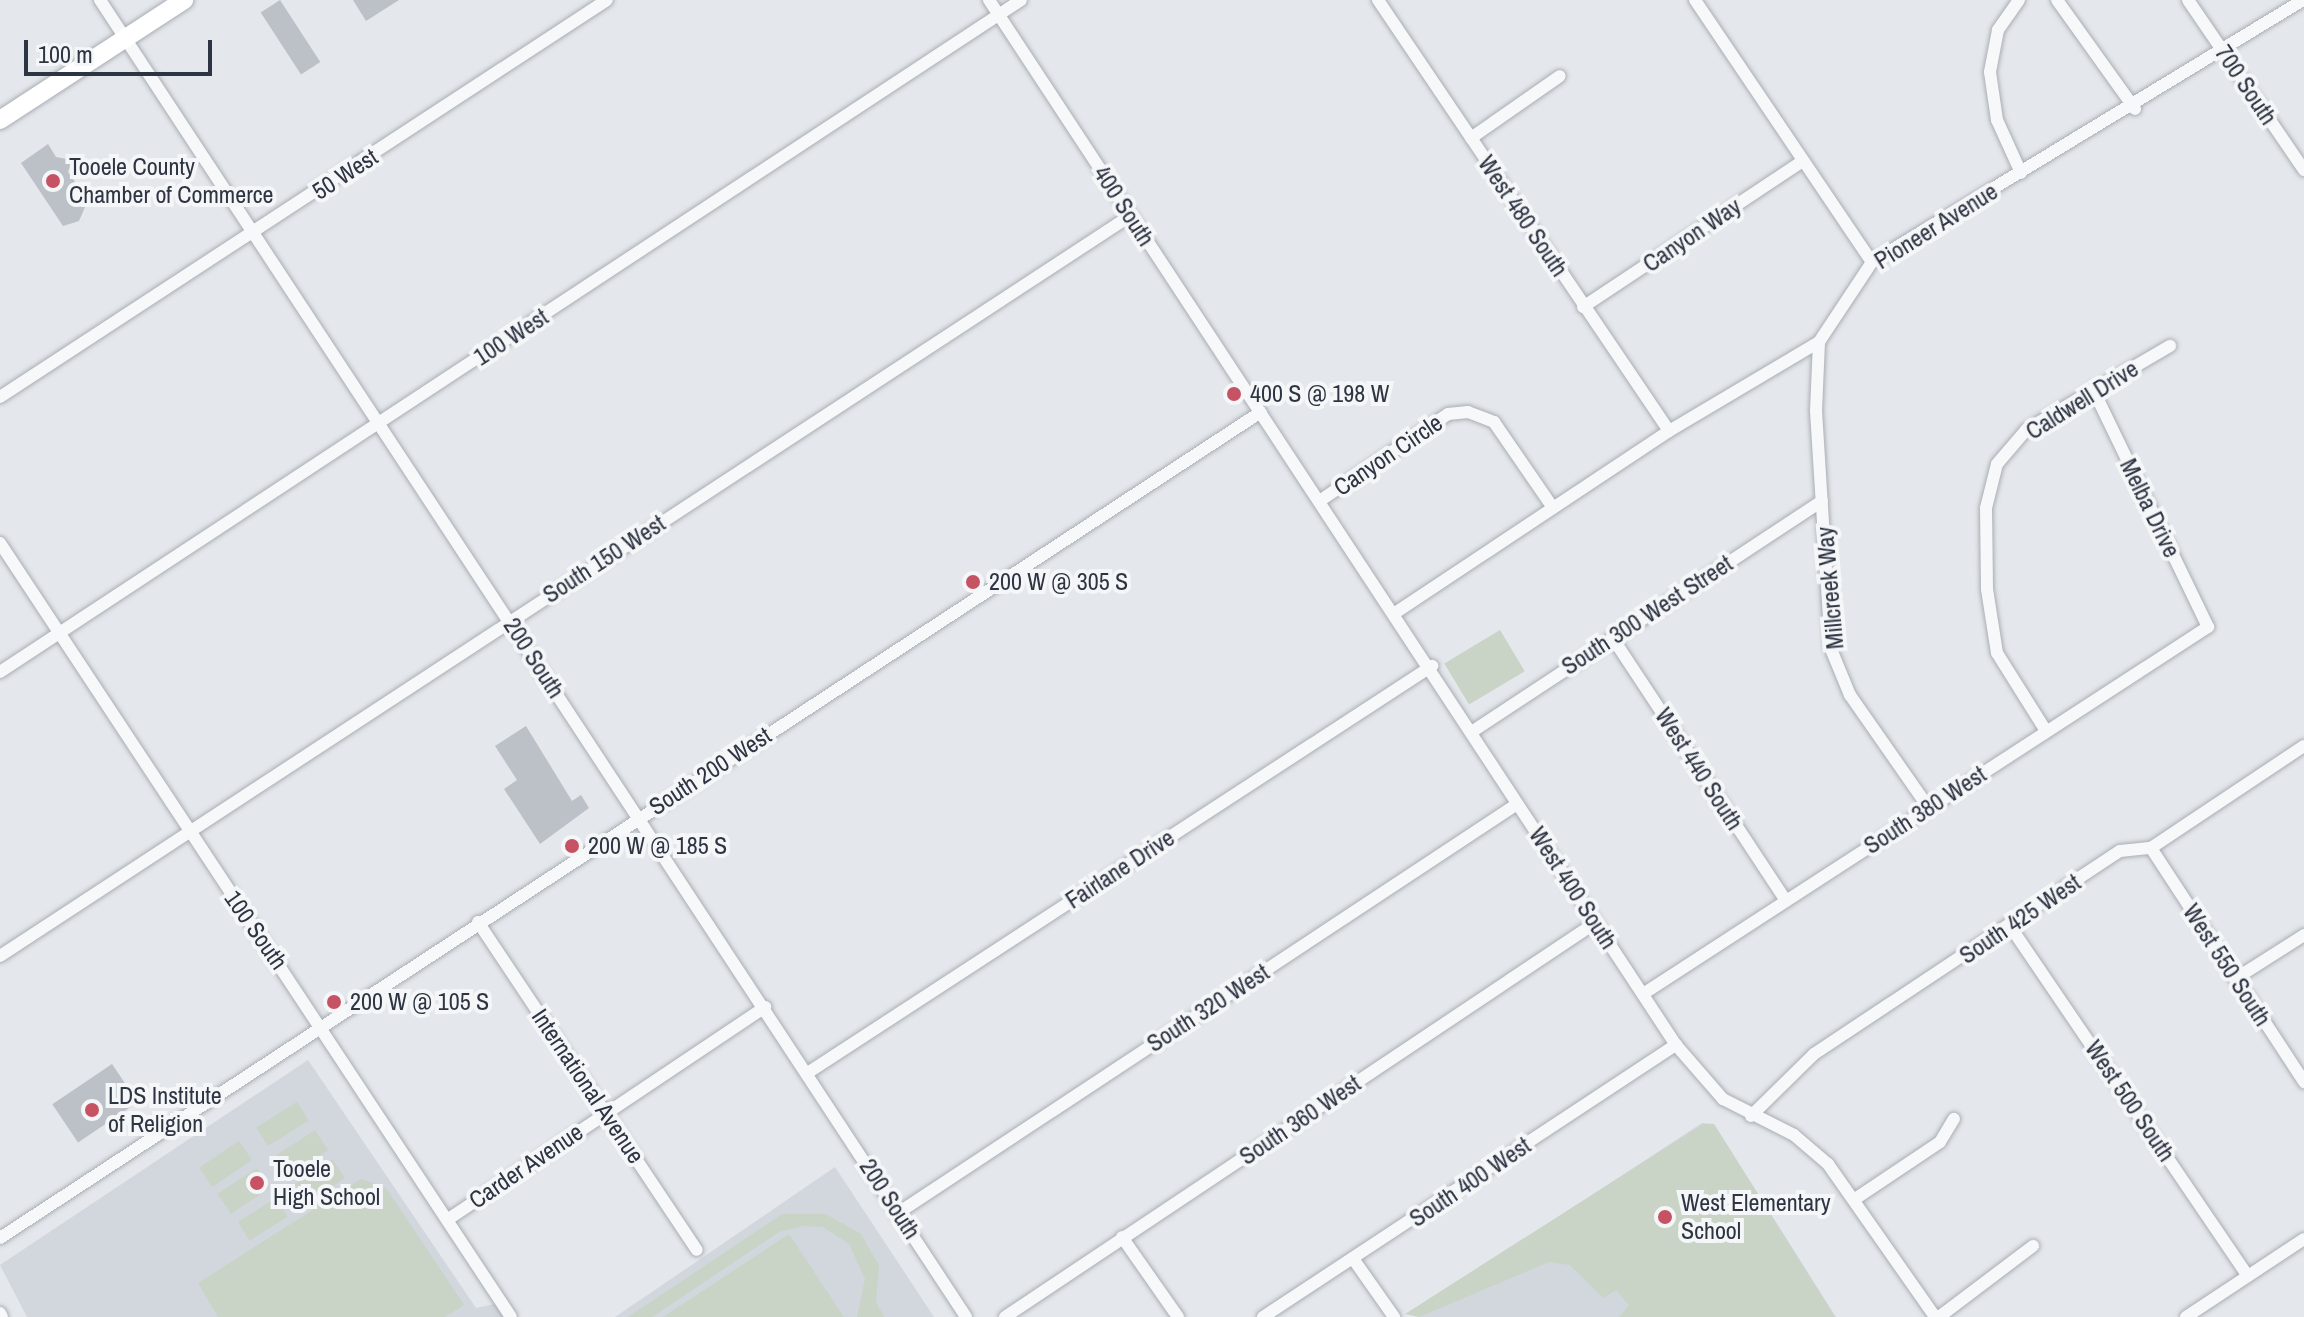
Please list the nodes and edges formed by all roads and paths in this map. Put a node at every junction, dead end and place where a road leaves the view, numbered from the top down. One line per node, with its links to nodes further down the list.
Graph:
1 (100, 0): 13 (street, 200 South)
2 (184, 0): 13 (highway)
3 (607, 0): 23 (street, 50 West)
4 (989, 0): 12 (street, 400 South)
5 (1021, 0): 12 (street, 100 West)
6 (1378, 0): 18 (street, West 480 South)
7 (1695, 0): 19 (street)
8 (2019, 0): 21 (street)
9 (2057, 0): 16 (street)
10 (2188, 0): 14 (street, 700 South)
11 (2303, 0): 14 (street, Pioneer Avenue)
12 (999, 15): 22 (street, 400 South); 31 (street, 100 West)
13 (125, 39): 17 (highway); 23 (street, 200 South)
14 (2225, 54): 16 (street, Pioneer Avenue); 20 (street, 700 South)
15 (1560, 76): 18 (street)
16 (2135, 109): 21 (street, Pioneer Avenue)
17 (0, 120)
18 (1471, 138): 25 (street, West 480 South)
19 (1801, 162): 24 (street); 25 (street, Canyon Way)
20 (2304, 170)
21 (2021, 173): 24 (street, Pioneer Avenue)
22 (1130, 216): 30 (street, 400 South); 38 (street, South 150 West)
23 (253, 234): 29 (street, 50 West); 31 (street, 200 South)
24 (1872, 262): 26 (street, Pioneer Avenue)
25 (1583, 307): 32 (street, West 480 South)
26 (1819, 342): 32 (street, Pioneer Avenue); 34 (street, Millcreek Way)
27 (2170, 346): 28 (street, Caldwell Drive)
28 (2093, 389): 39 (street, Melba Drive); 45 (street, Caldwell Drive)
29 (0, 397)
30 (1261, 412): 33 (street, West 400 South); 49 (street, South 200 West)
31 (376, 426): 38 (street, 200 South); 40 (street, 100 West)
32 (1669, 431): 35 (street, Pioneer Avenue)
33 (1321, 500): 35 (street, Canyon Circle); 37 (street, West 400 South)
34 (1822, 501): 41 (street, South 300 West Street); 48 (street, Millcreek Way)
35 (1553, 508): 37 (street, Pioneer Avenue)
36 (0, 543): 40 (street, 100 South)
37 (1395, 613): 42 (street, West 400 South)
38 (510, 620): 49 (street, 200 South); 50 (street, South 150 West)
39 (2208, 627): 45 (street, South 380 West)
40 (59, 632): 43 (street, 100 West); 50 (street, 100 South)
41 (1612, 637): 44 (street, South 300 West Street); 52 (street, West 440 South)
42 (1432, 666): 44 (street, West 400 South); 63 (street, Fairlane Drive)
43 (0, 672)
44 (1473, 731): 47 (street, West 400 South)
45 (2046, 731): 48 (street, South 380 West)
46 (2304, 746): 51 (street, South 425 West)
47 (1517, 804): 54 (street, West 400 South); 69 (street, South 320 West)
48 (1928, 807): 52 (street, South 380 West)
49 (638, 818): 53 (street, South 200 West); 60 (street, 200 South)
50 (187, 831): 57 (street, South 150 West); 61 (street, 100 South)
51 (2151, 848): 55 (street, South 425 West); 58 (street, West 550 South)
52 (1786, 901): 59 (street, South 380 West)
53 (478, 922): 61 (street, South 200 West); 65 (street, International Avenue)
54 (1595, 923): 59 (street, West 400 South); 71 (street, South 360 West)
55 (2010, 926): 66 (street, South 425 West); 77 (street, West 500 South)
56 (2304, 935): 58 (street)
57 (0, 956)
58 (2235, 979): 64 (street, West 550 South)
59 (1643, 994): 62 (street, West 400 South)
60 (765, 1007): 63 (street, 200 South); 65 (street, Carder Avenue)
61 (322, 1024): 70 (street, 100 South); 72 (street, South 200 West)
62 (1676, 1045): 66 (street, West 400 South); 76 (street, South 400 West)
63 (809, 1072): 69 (street, 200 South)
64 (2304, 1082)
65 (606, 1111): 70 (street, Carder Avenue); 75 (street, International Avenue)
66 (1751, 1116): 68 (street, West 400 South)
67 (1954, 1119): 68 (street)
68 (1855, 1199): 84 (street, West 400 South)
69 (898, 1213): 79 (street, 200 South)
70 (447, 1220): 78 (street, 100 South)
71 (1122, 1237): 80 (street, South 360 West); 81 (street)
72 (0, 1238)
73 (2304, 1239): 77 (street)
74 (2033, 1246): 84 (street)
75 (697, 1250)
76 (1354, 1260): 82 (street, South 400 West); 83 (street)
77 (2248, 1276): 85 (street)
78 (511, 1317)
79 (966, 1317)
80 (1005, 1317)
81 (1178, 1317)
82 (1263, 1317)
83 (1394, 1317)
84 (1937, 1317)
85 (2186, 1317)

